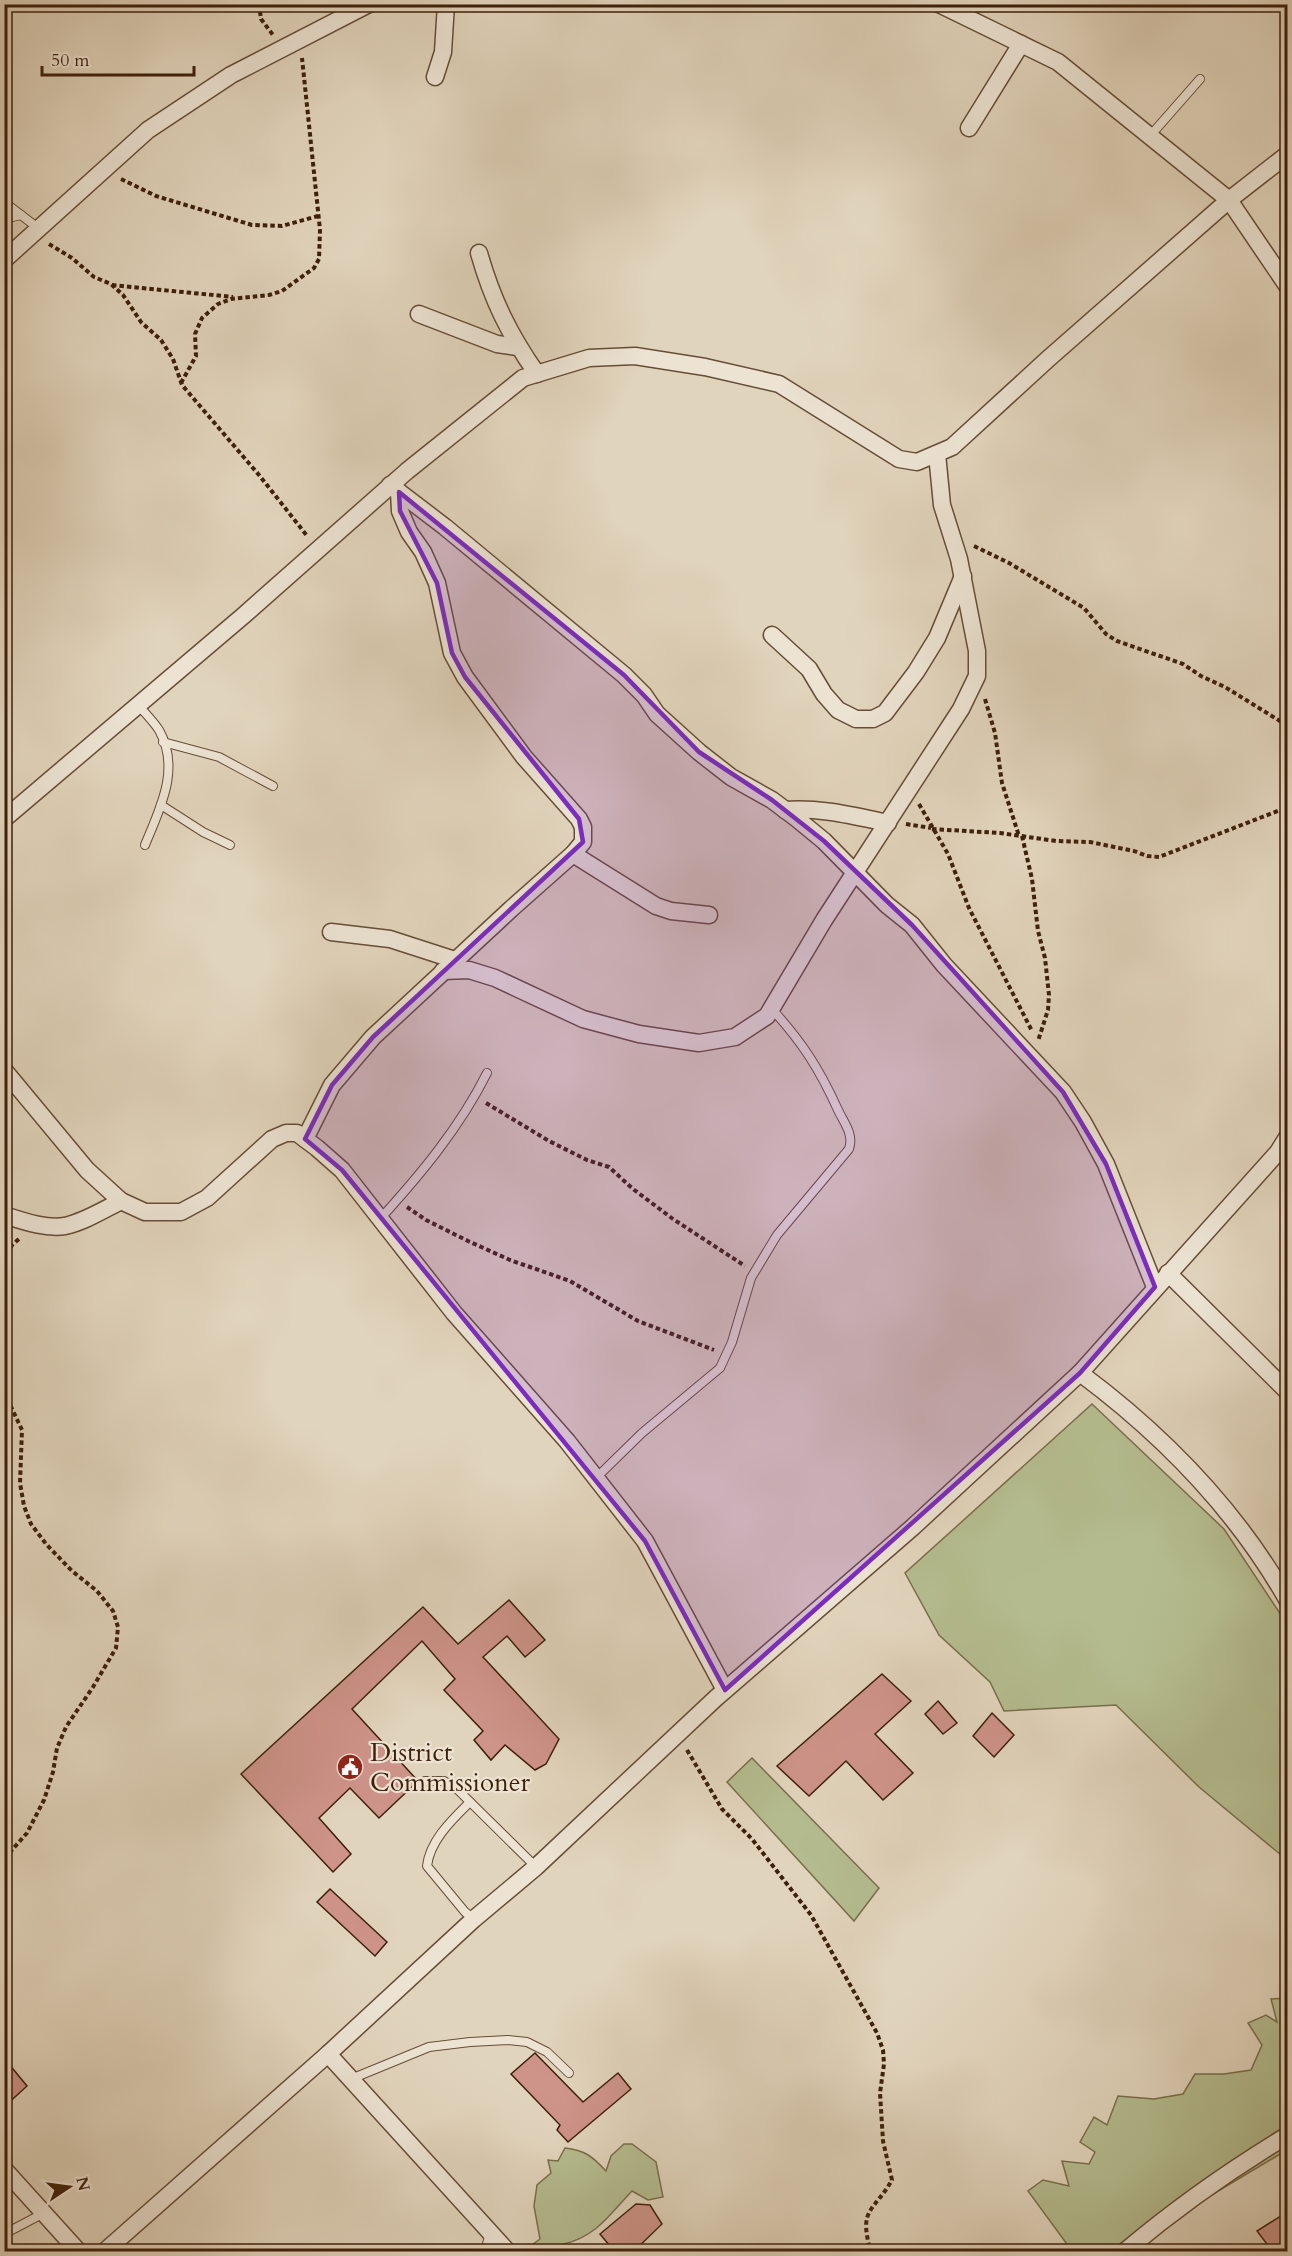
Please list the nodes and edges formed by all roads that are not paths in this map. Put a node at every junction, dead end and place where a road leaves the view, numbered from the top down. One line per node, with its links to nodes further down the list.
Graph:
1 (369, 4): 14 (street)
2 (446, 4): 5 (street)
3 (939, 4): 4 (street)
4 (1021, 44): 7 (street); 8 (street)
5 (435, 77)
6 (1200, 79): 8 (lane)
7 (969, 128)
8 (1150, 136): 10 (street)
9 (1287, 154): 10 (street)
10 (1230, 200): 17 (street); 21 (street)
11 (4, 202): 12 (lane)
12 (21, 215): 13 (lane); 14 (lane)
13 (4, 219)
14 (35, 231): 16 (street)
15 (479, 253): 19 (street)
16 (4, 260)
17 (1287, 287)
18 (419, 314): 19 (street)
19 (518, 347): 20 (street)
20 (537, 374): 21 (street); 22 (street)
21 (937, 454): 23 (street)
22 (395, 489): 25 (street); 29 (street); 34 (street)
23 (963, 576): 24 (street); 31 (street)
24 (772, 634)
25 (138, 704): 26 (lane); 30 (street)
26 (164, 742): 27 (lane); 28 (lane)
27 (273, 786)
28 (161, 805): 32 (lane); 33 (lane)
29 (785, 810): 31 (street); 35 (street)
30 (4, 819)
31 (889, 821): 35 (street)
32 (145, 845)
33 (230, 845)
34 (573, 854): 36 (street); 38 (street)
35 (855, 873): 39 (street); 48 (street)
36 (709, 915)
37 (331, 932): 38 (street)
38 (449, 966): 39 (street); 43 (street)
39 (771, 1008): 51 (lane)
40 (4, 1071): 44 (street)
41 (487, 1072): 46 (lane)
42 (1287, 1136): 47 (street)
43 (305, 1139): 44 (street); 46 (street)
44 (121, 1201): 45 (street)
45 (4, 1215)
46 (380, 1219): 51 (street)
47 (1168, 1273): 48 (street); 50 (street)
48 (1155, 1287): 49 (street)
49 (1080, 1373): 52 (street); 53 (street)
50 (1287, 1392)
51 (596, 1478): 53 (street)
52 (1287, 1600)
53 (725, 1690): 56 (street)
54 (425, 1781): 55 (lane)
55 (470, 1802): 56 (lane); 57 (lane)
56 (536, 1867): 57 (street)
57 (474, 1919): 58 (street)
58 (328, 2054): 60 (street); 67 (street)
59 (569, 2073): 60 (lane)
60 (351, 2080): 64 (street)
61 (1287, 2135): 70 (street)
62 (4, 2169): 63 (street)
63 (44, 2213): 65 (lane); 66 (street)
64 (490, 2232): 68 (lane); 69 (street)
65 (4, 2234)
66 (79, 2252)
67 (104, 2252)
68 (485, 2252)
69 (508, 2252)
70 (1124, 2252)

